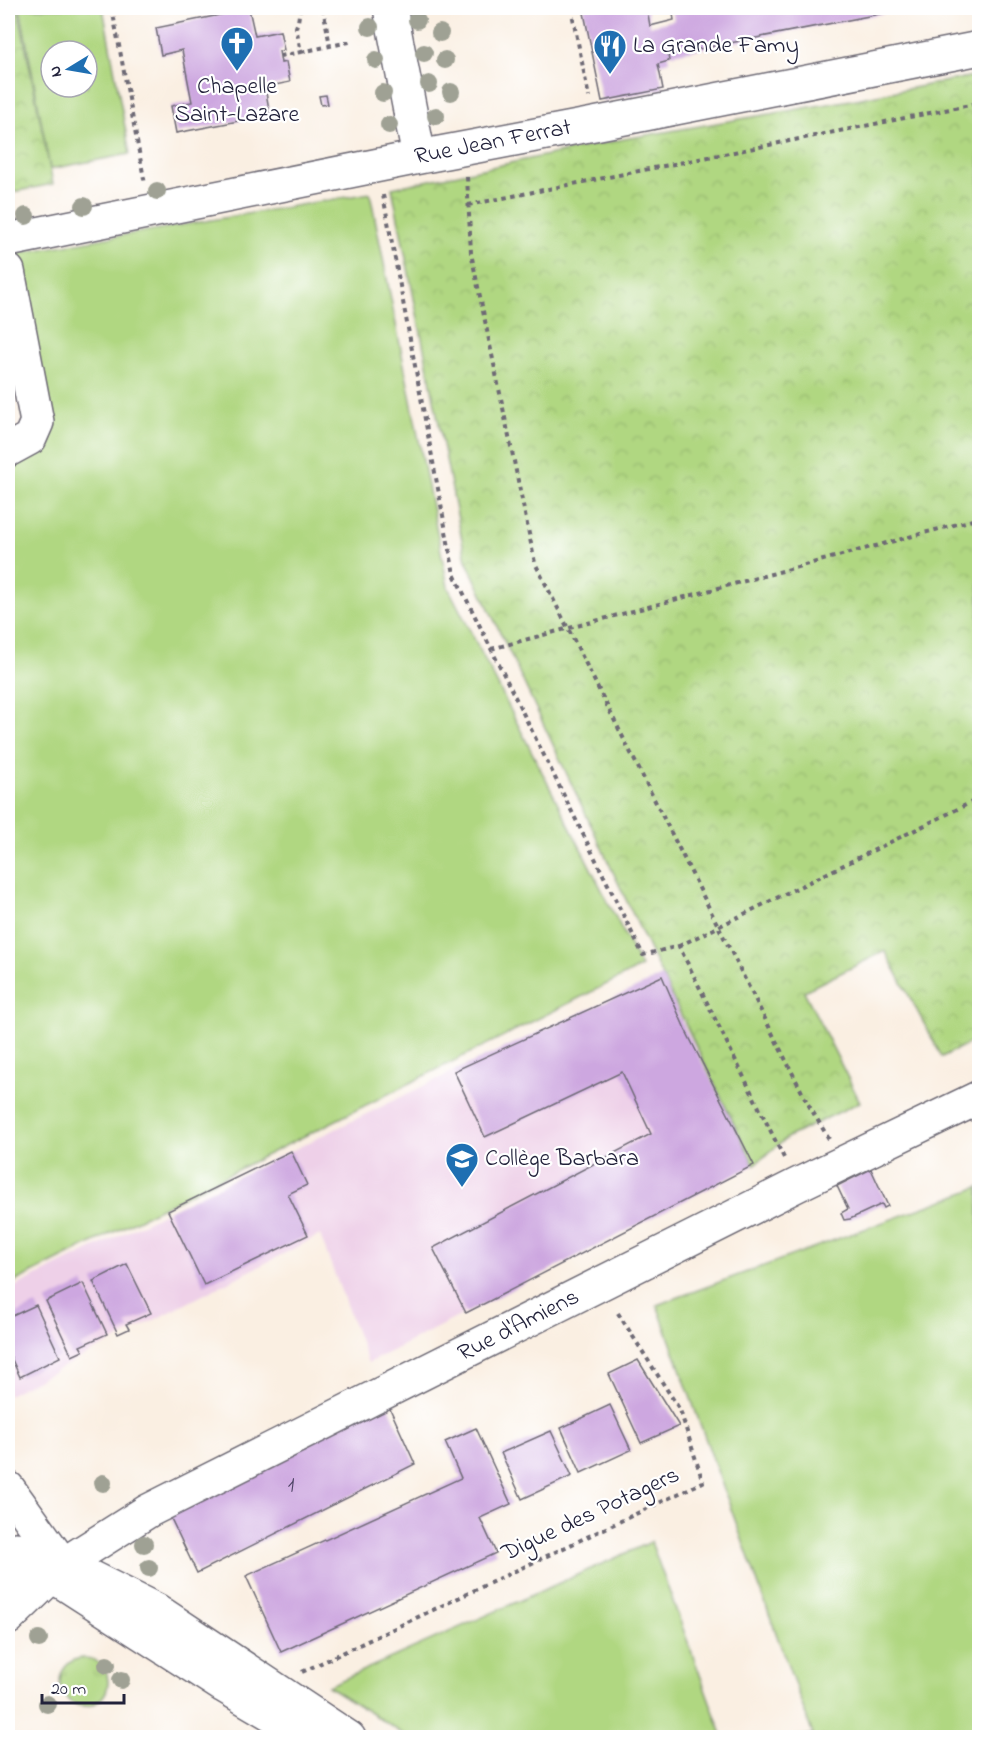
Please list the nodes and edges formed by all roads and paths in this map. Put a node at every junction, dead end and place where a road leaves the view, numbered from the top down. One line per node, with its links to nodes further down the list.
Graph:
1 (112, 8): 17 (path)
2 (300, 8): 9 (path)
3 (323, 8): 7 (path)
4 (390, 8): 14 (street)
5 (571, 8): 12 (path)
6 (354, 41): 7 (path)
7 (330, 46): 9 (path)
8 (980, 48): 12 (street, Rue Jean Ferrat)
9 (301, 52): 10 (path)
10 (280, 56)
11 (980, 103): 16 (path)
12 (594, 124): 13 (street, Rue Jean Ferrat)
13 (465, 148): 14 (street, Rue Jean Ferrat); 16 (path)
14 (419, 157): 15 (street, Rue Jean Ferrat)
15 (377, 165): 17 (street, Rue Jean Ferrat); 23 (path)
16 (468, 205): 22 (path)
17 (150, 212): 18 (street, Rue Jean Ferrat)
18 (8, 240)
19 (8, 271): 20 (street)
20 (8, 450)
21 (980, 518): 22 (path)
22 (567, 627): 23 (path); 25 (path)
23 (491, 649): 26 (path)
24 (980, 798): 25 (path)
25 (719, 926): 26 (path); 28 (path)
26 (679, 946): 29 (path)
27 (980, 1097): 28 (street, Rue d'Amiens)
28 (844, 1162): 29 (street, Rue d'Amiens)
29 (797, 1185): 30 (street, Rue d'Amiens)
30 (601, 1285): 33 (street, Rue d'Amiens); 35 (path, Digue des Potagers)
31 (8, 1488): 33 (street)
32 (8, 1552): 33 (street)
33 (47, 1587): 34 (street, Rue d'Amiens); 35 (street); 36 (street); 37 (street)
34 (8, 1618)
35 (272, 1686): 38 (street)
36 (284, 1737)
37 (312, 1737)
38 (349, 1737)

